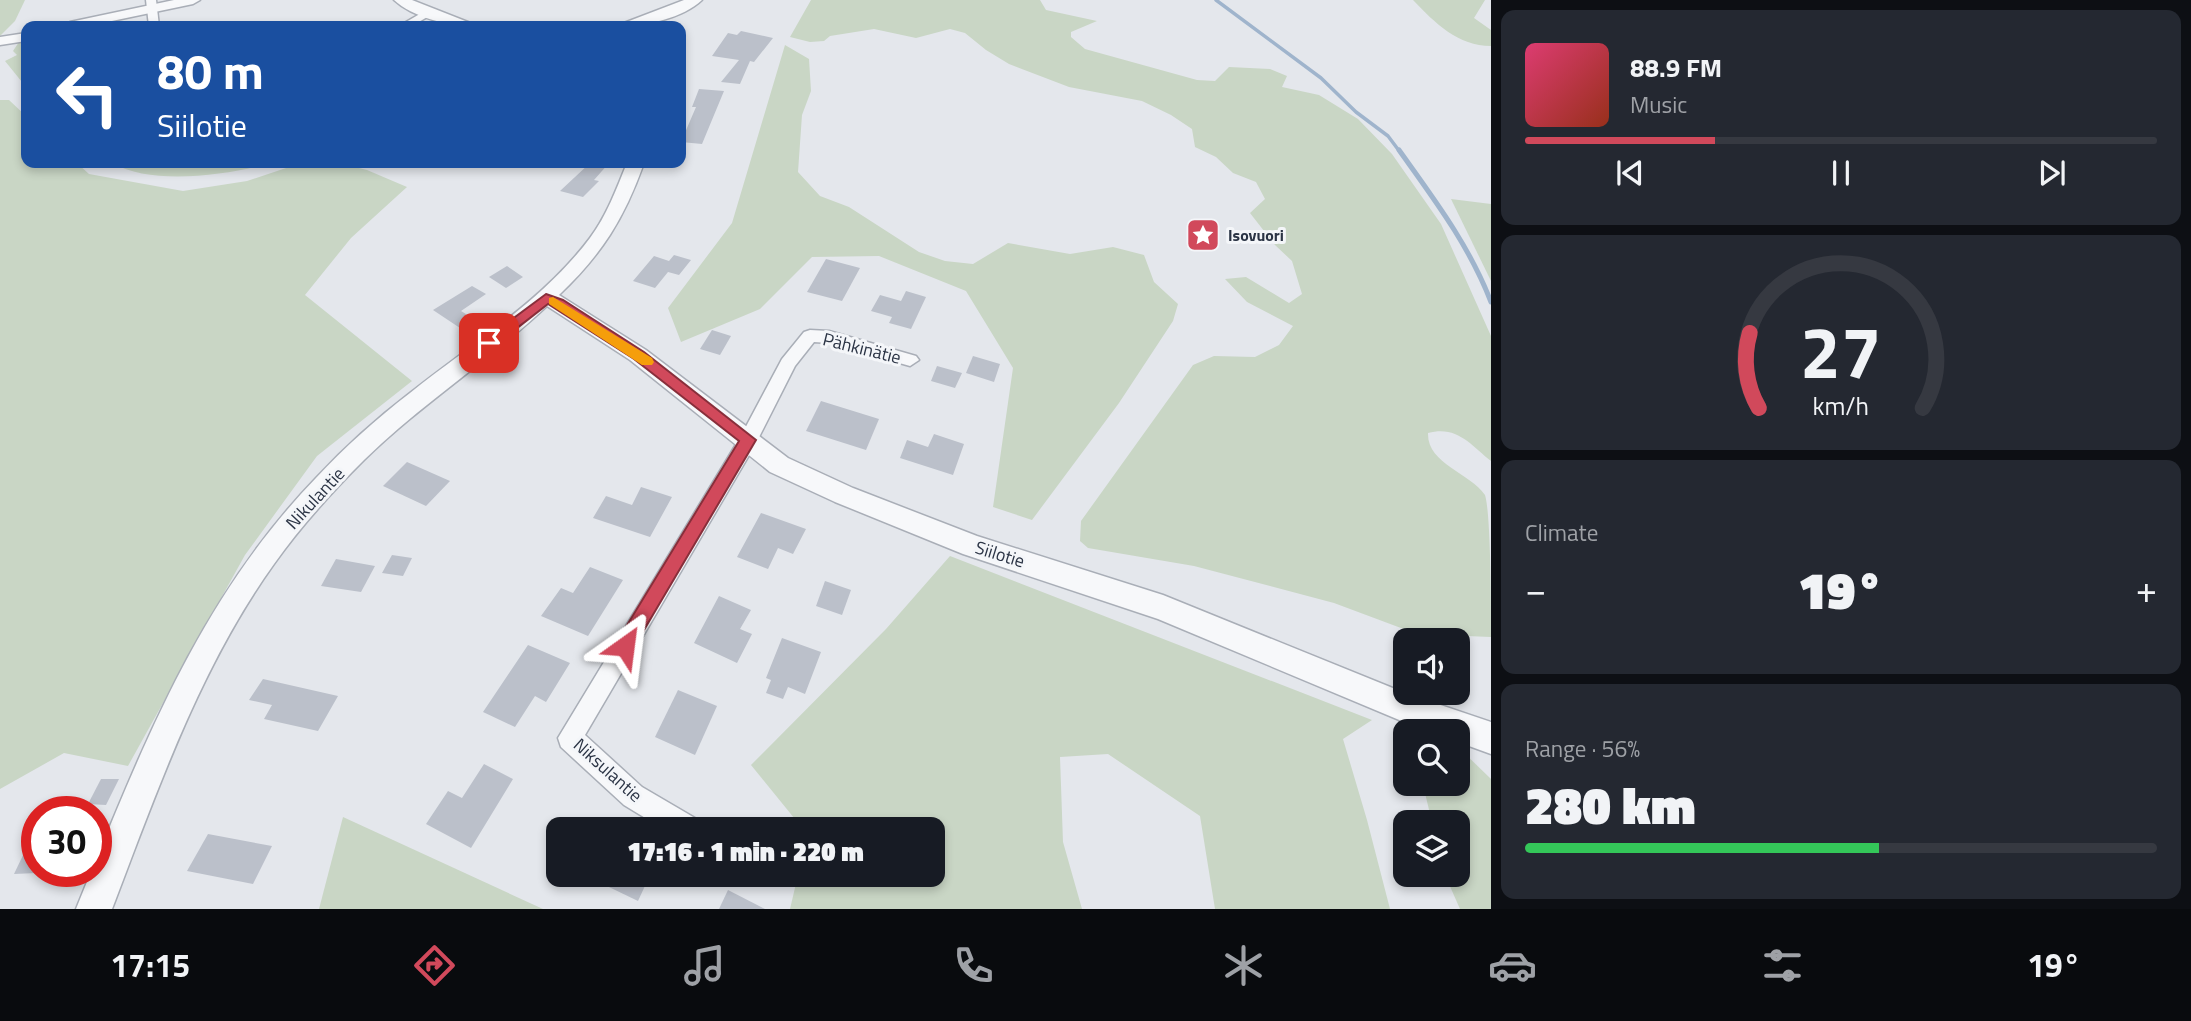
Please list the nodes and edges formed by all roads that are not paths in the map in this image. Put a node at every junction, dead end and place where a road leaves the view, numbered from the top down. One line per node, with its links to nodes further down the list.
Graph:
1 (193, 0): 4 (street)
2 (401, 0): 5 (street)
3 (695, 0): 9 (street)
4 (151, 4): 6 (street)
5 (429, 13): 7 (street); 8 (street)
6 (88, 21)
7 (414, 21)
8 (455, 21)
9 (640, 21)
10 (21, 38): 11 (street)
11 (0, 41)
12 (634, 168): 13 (street, Nikulantie)
13 (546, 298): 15 (street, Siilotie); 18 (street, Nikulantie)
14 (910, 360): 15 (street, Pähkinätie)
15 (748, 440): 16 (street, Siilotie); 17 (street, Niksulantie)
16 (1491, 738)
17 (669, 817)
18 (94, 909)

